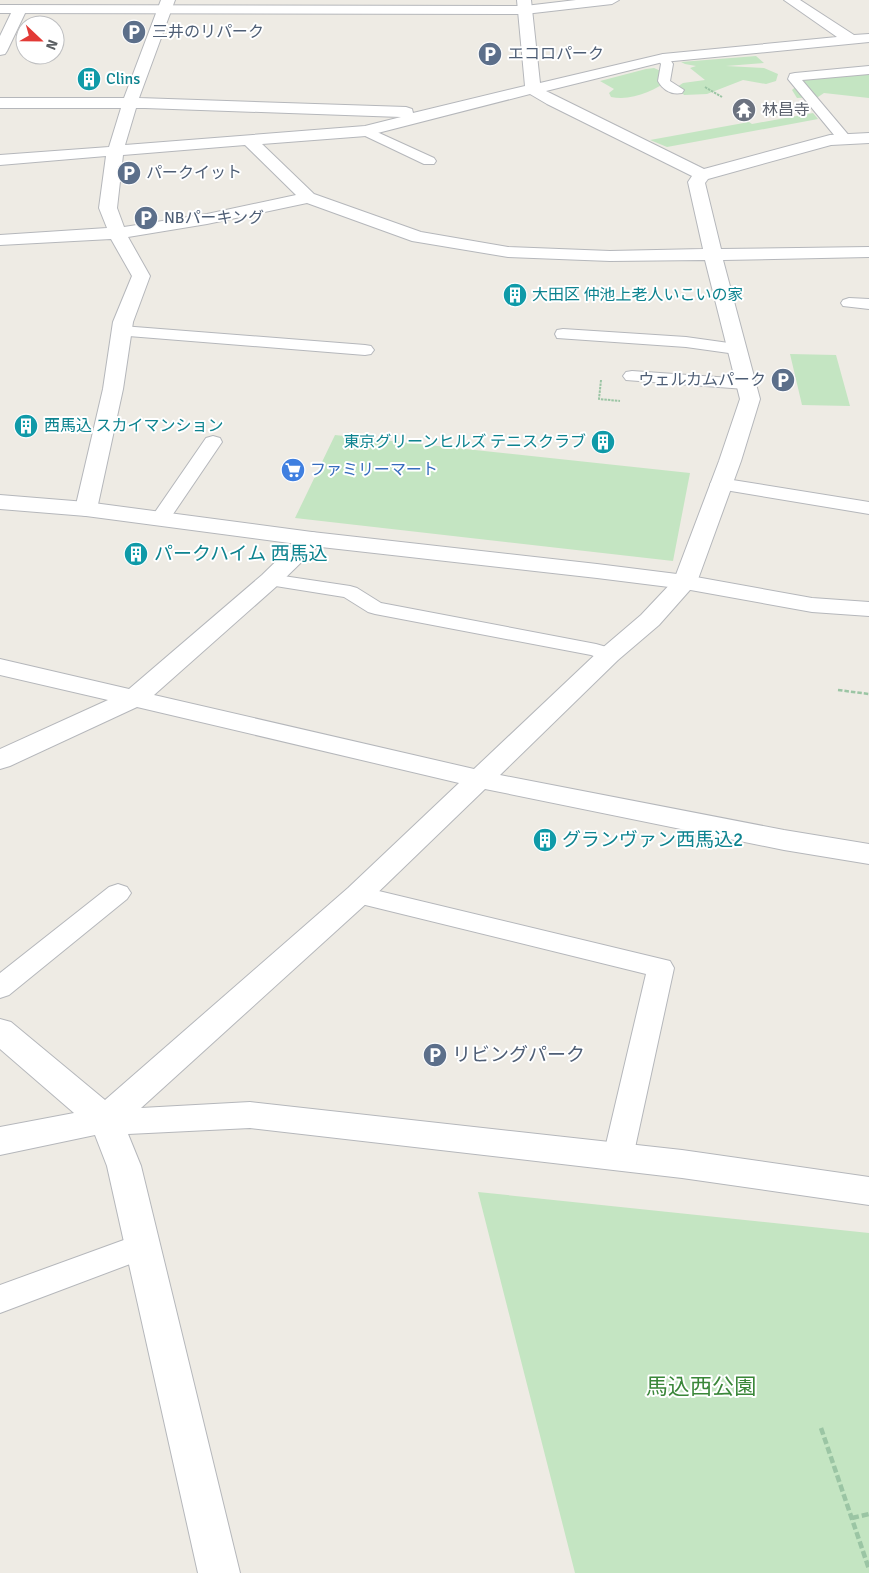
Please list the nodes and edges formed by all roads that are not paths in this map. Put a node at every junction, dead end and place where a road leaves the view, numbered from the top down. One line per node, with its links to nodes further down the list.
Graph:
1 (612, 0): 4 (street)
2 (791, 0): 7 (street)
3 (166, 5): 4 (street); 6 (street); 14 (street)
4 (524, 5): 11 (street)
5 (0, 9): 6 (street)
6 (20, 9): 8 (street)
7 (863, 40): 9 (street)
8 (0, 51)
9 (663, 58): 11 (street); 12 (lane)
10 (869, 70): 17 (lane)
11 (534, 90): 15 (street); 23 (street)
12 (677, 90)
13 (0, 103): 14 (street)
14 (130, 103): 15 (street); 20 (street)
15 (432, 113): 16 (street)
16 (366, 131): 18 (street); 22 (lane)
17 (844, 138): 19 (street); 23 (street)
18 (248, 140): 20 (street); 24 (street)
19 (866, 142)
20 (115, 152): 21 (street); 25 (street)
21 (0, 160)
22 (430, 160)
23 (702, 175): 28 (street)
24 (308, 198): 25 (street); 28 (street)
25 (117, 232): 26 (street); 31 (street)
26 (0, 240)
27 (869, 252): 28 (street)
28 (715, 255): 33 (street)
29 (848, 303): 30 (lane)
30 (869, 304)
31 (122, 331): 34 (lane); 41 (street)
32 (563, 334): 33 (lane)
33 (736, 349): 36 (street)
34 (366, 350)
35 (632, 376): 36 (lane)
36 (745, 384): 38 (street)
37 (213, 442): 42 (lane)
38 (720, 484): 40 (lane); 45 (street)
39 (1, 503): 41 (street)
40 (869, 508)
41 (86, 509): 42 (street)
42 (160, 519): 43 (street)
43 (312, 539): 44 (street); 45 (street)
44 (270, 580): 47 (lane); 49 (street)
45 (685, 582): 46 (street); 47 (street)
46 (869, 609)
47 (609, 655): 51 (street)
48 (0, 667): 49 (street)
49 (135, 698): 50 (street); 51 (street)
50 (0, 760)
51 (481, 779): 52 (street); 54 (street)
52 (869, 854)
53 (118, 893): 55 (lane)
54 (358, 895): 57 (street); 59 (lane)
55 (0, 988)
56 (0, 1031): 57 (street)
57 (105, 1120): 58 (street); 59 (street); 61 (street)
58 (0, 1140)
59 (618, 1157): 60 (street)
60 (869, 1191)
61 (143, 1246): 62 (lane); 63 (street)
62 (0, 1299)
63 (219, 1573)

